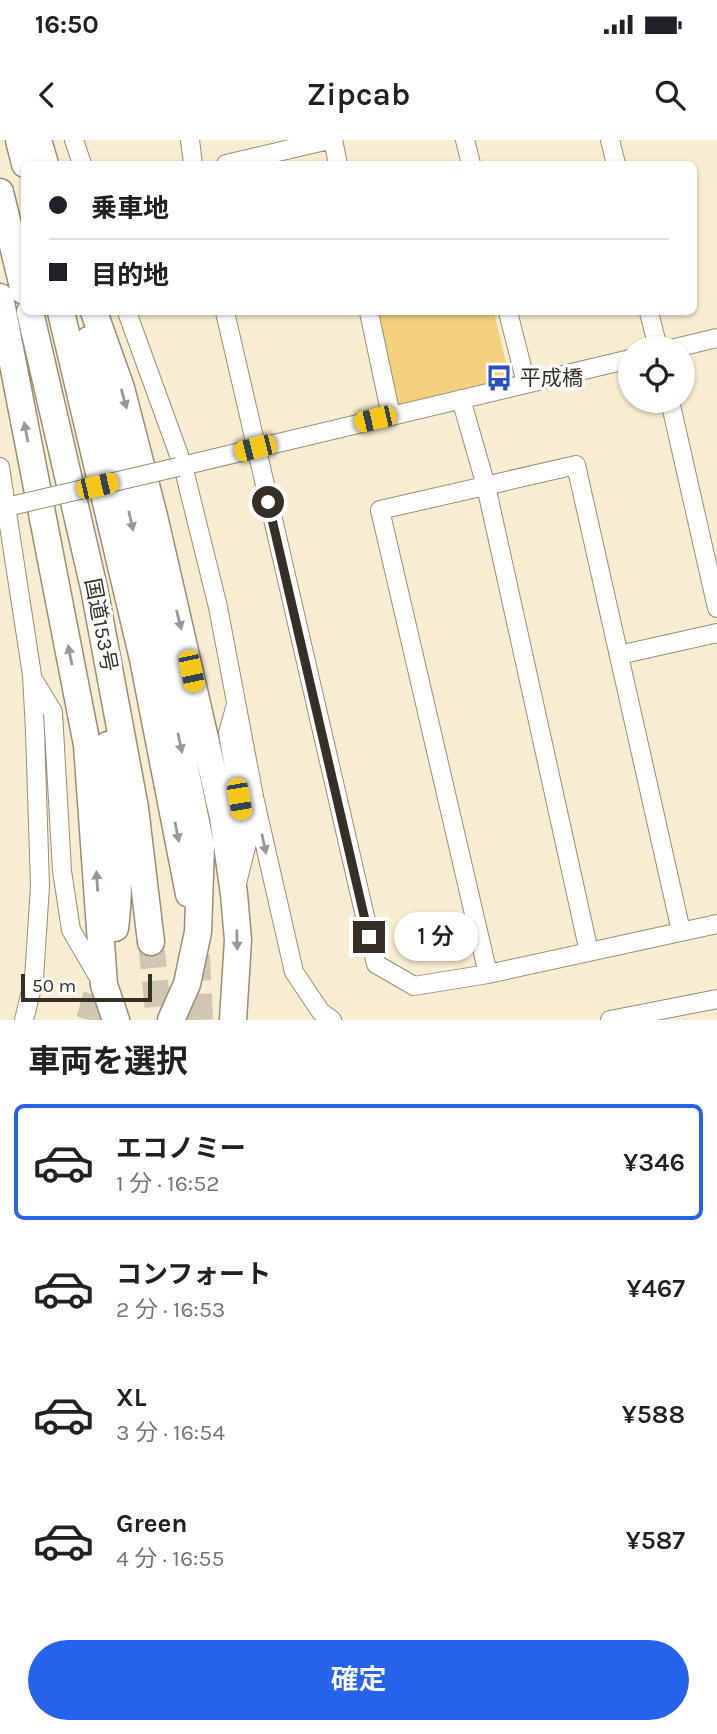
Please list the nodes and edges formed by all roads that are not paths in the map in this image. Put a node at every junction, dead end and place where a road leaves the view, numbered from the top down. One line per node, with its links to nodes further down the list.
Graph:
1 (19, 140): 8 (highway)
2 (38, 140): 9 (highway)
3 (74, 140): 10 (street)
4 (190, 140): 11 (street)
5 (331, 140): 12 (street); 13 (street)
6 (465, 140): 14 (street)
7 (610, 140): 15 (street)
8 (24, 161)
9 (45, 161)
10 (81, 161)
11 (193, 161)
12 (239, 161)
13 (337, 161)
14 (470, 161)
15 (615, 161)
16 (0, 192): 17 (highway, 国道153号)
17 (21, 278)
18 (0, 297): 55 (highway, one-way to 18)
19 (29, 315): 49 (highway)
20 (30, 315): 52 (highway, 国道153号)
21 (62, 315): 50 (highway, 国道153号, one-way to 50)
22 (83, 315): 59 (highway, one-way to 59)
23 (95, 315): 47 (highway, one-way to 47)
24 (128, 315): 38 (street)
25 (226, 315): 37 (street)
26 (370, 315): 36 (street)
27 (509, 315): 33 (street)
28 (650, 315): 29 (street)
29 (655, 336)
30 (717, 338): 31 (street)
31 (695, 343)
32 (618, 362): 33 (street)
33 (526, 383): 34 (street)
34 (461, 399): 36 (street); 40 (street)
35 (673, 413): 42 (street)
36 (391, 416): 37 (street)
37 (255, 448): 38 (street); 54 (street)
38 (181, 466): 41 (street, bridge); 46 (street)
39 (0, 467): 41 (street)
40 (486, 486): 44 (street); 53 (street); 54 (street)
41 (7, 507): 45 (street)
42 (717, 608)
43 (717, 633): 44 (street)
44 (620, 655): 51 (street)
45 (32, 675): 55 (street); 57 (street)
46 (236, 701): 47 (street); 61 (street, one-way to 61)
47 (234, 894): 60 (highway, one-way to 60)
48 (717, 923): 51 (street)
49 (115, 928)
50 (196, 932)
51 (681, 932): 53 (street)
52 (151, 942)
53 (589, 952): 54 (street)
54 (488, 974)
55 (104, 985): 58 (highway)
56 (717, 999): 62 (street)
57 (24, 1020)
58 (116, 1020)
59 (171, 1020)
60 (233, 1020)
61 (332, 1020)
62 (610, 1020)

